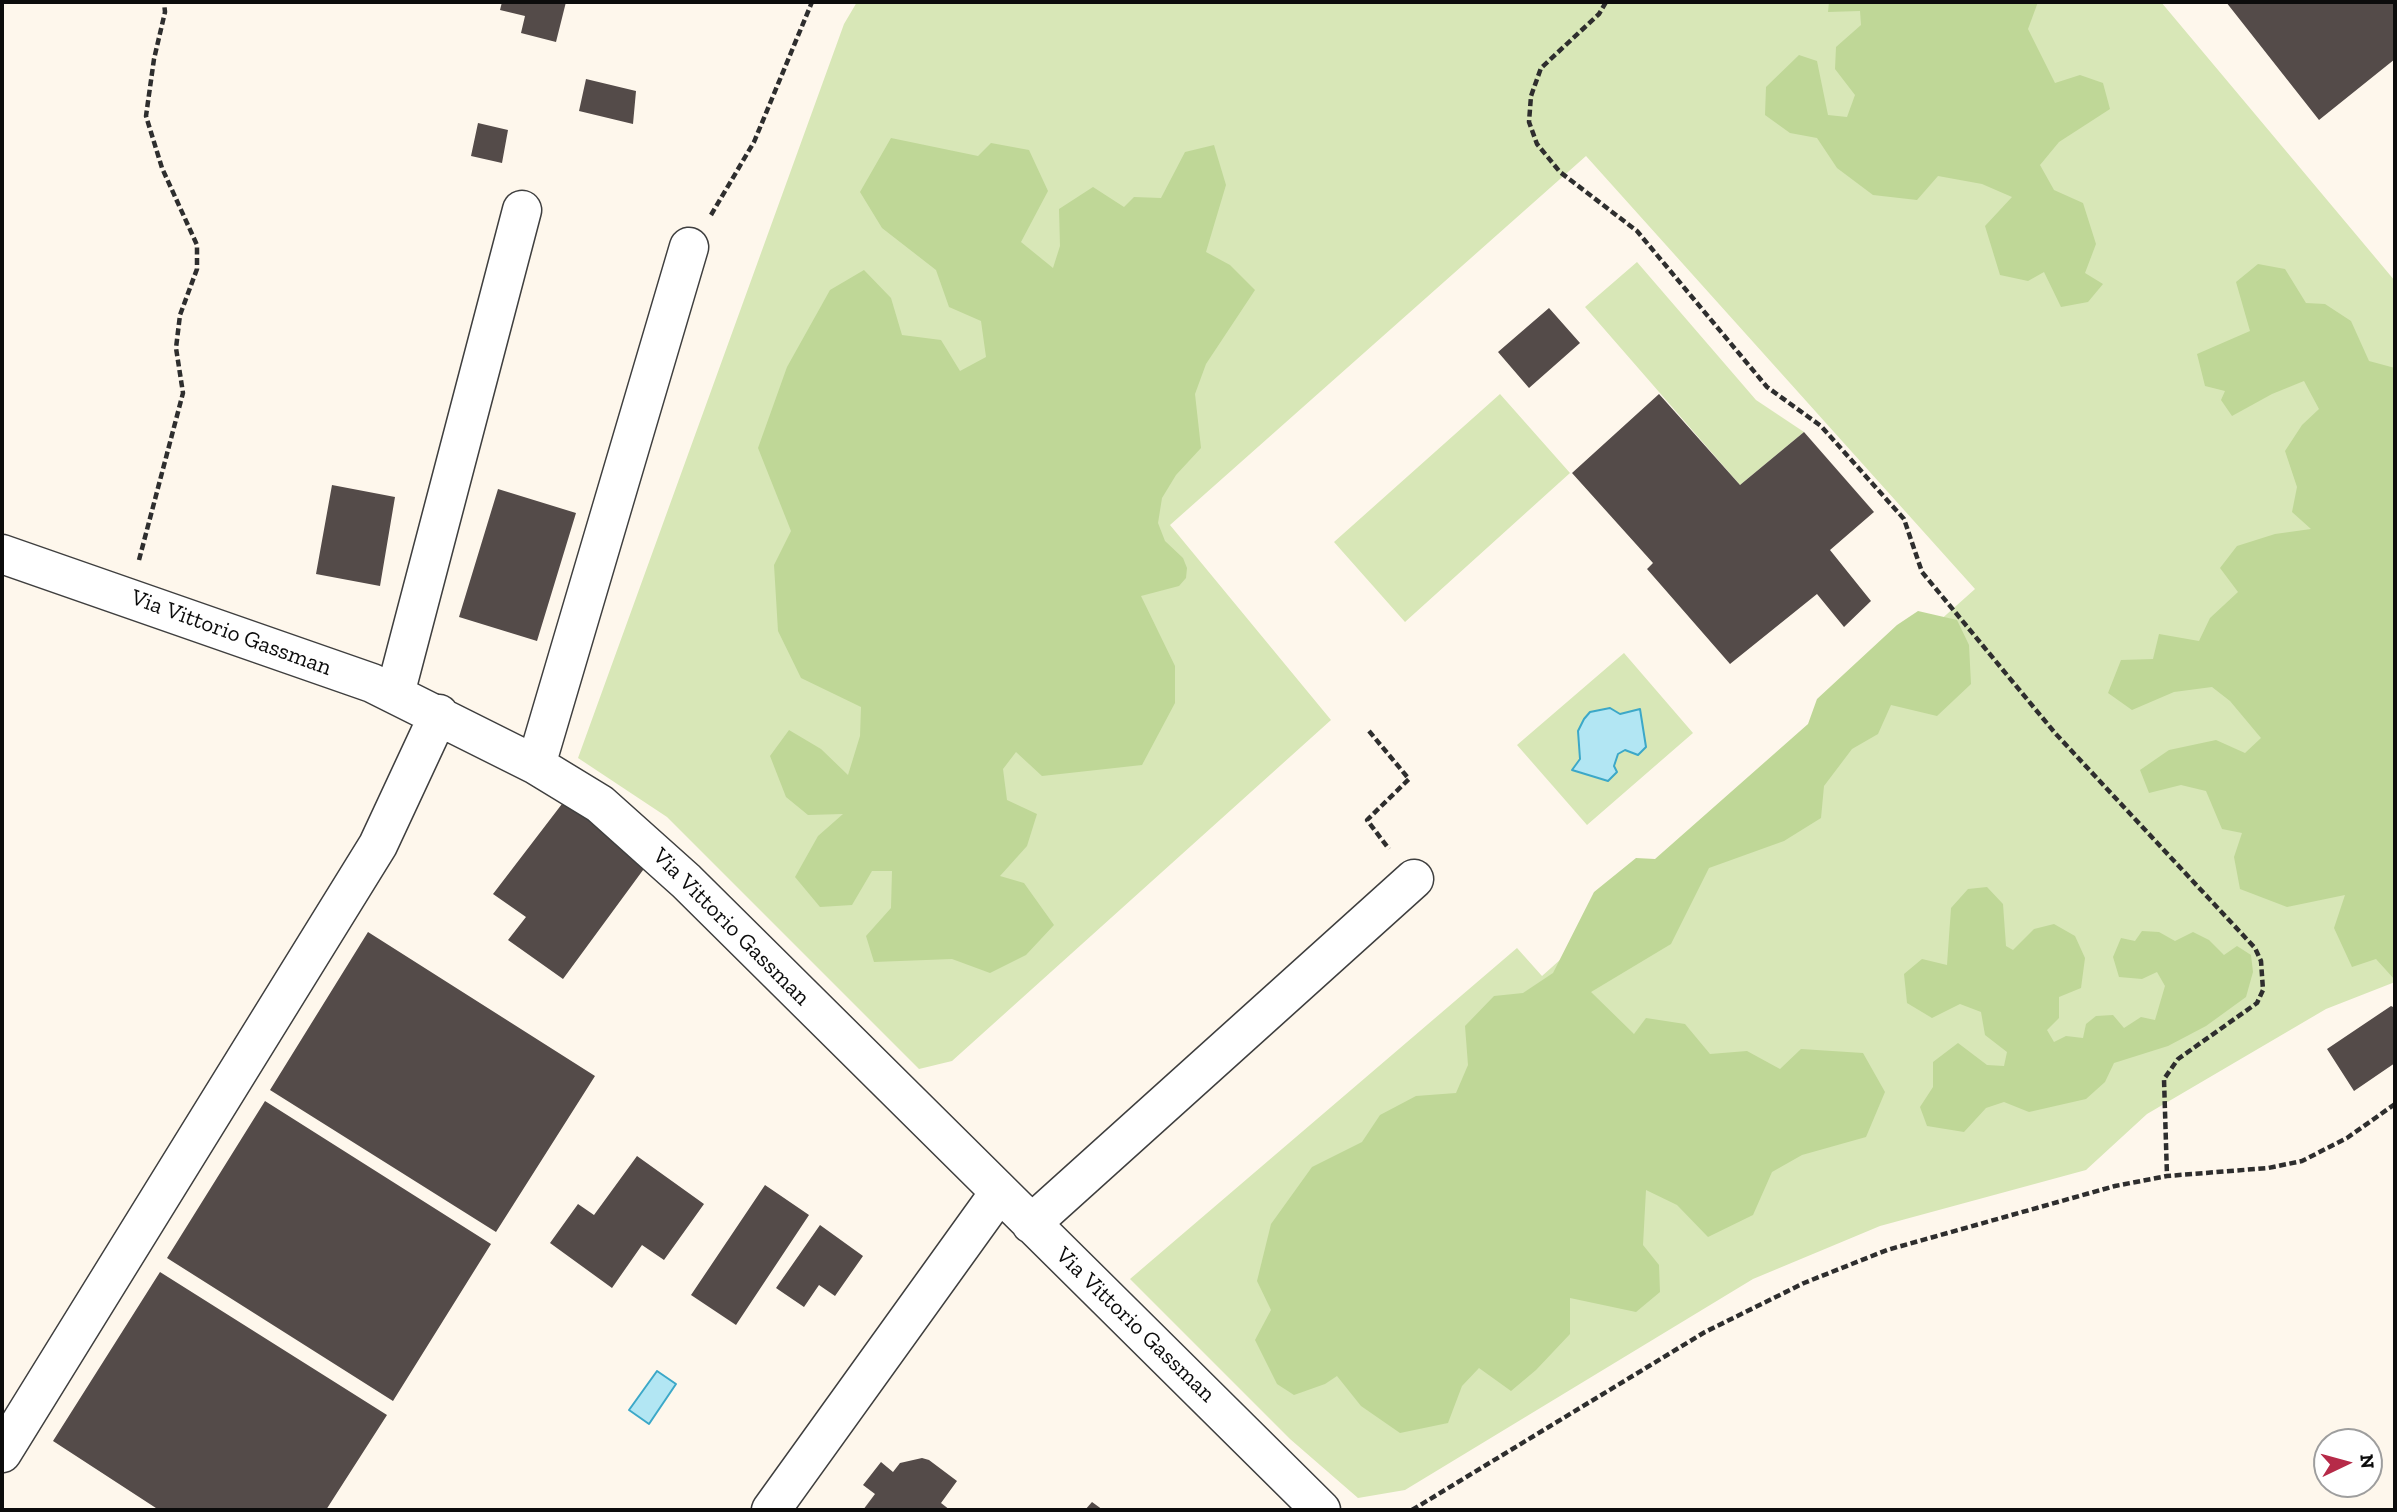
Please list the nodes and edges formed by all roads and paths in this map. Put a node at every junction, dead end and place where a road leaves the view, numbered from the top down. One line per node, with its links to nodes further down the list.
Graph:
1 (164, 2): 7 (path)
2 (812, 2): 5 (path)
3 (1606, 2): 14 (path)
4 (522, 210): 8 (street)
5 (689, 247): 11 (street)
6 (2, 554): 7 (street, Via Vittorio Gassman)
7 (130, 597): 8 (street, Via Vittorio Gassman)
8 (395, 694): 9 (street, Via Vittorio Gassman)
9 (439, 714): 11 (street, Via Vittorio Gassman); 17 (street)
10 (1369, 731): 12 (path)
11 (536, 765): 15 (street, Via Vittorio Gassman)
12 (1414, 879): 16 (street)
13 (2395, 1104): 14 (path)
14 (2167, 1176): 20 (path)
15 (999, 1193): 16 (street, Via Vittorio Gassman); 18 (street)
16 (1031, 1224): 19 (street, Via Vittorio Gassman)
17 (2, 1453)
18 (771, 1510)
19 (1321, 1510)
20 (1412, 1510)

